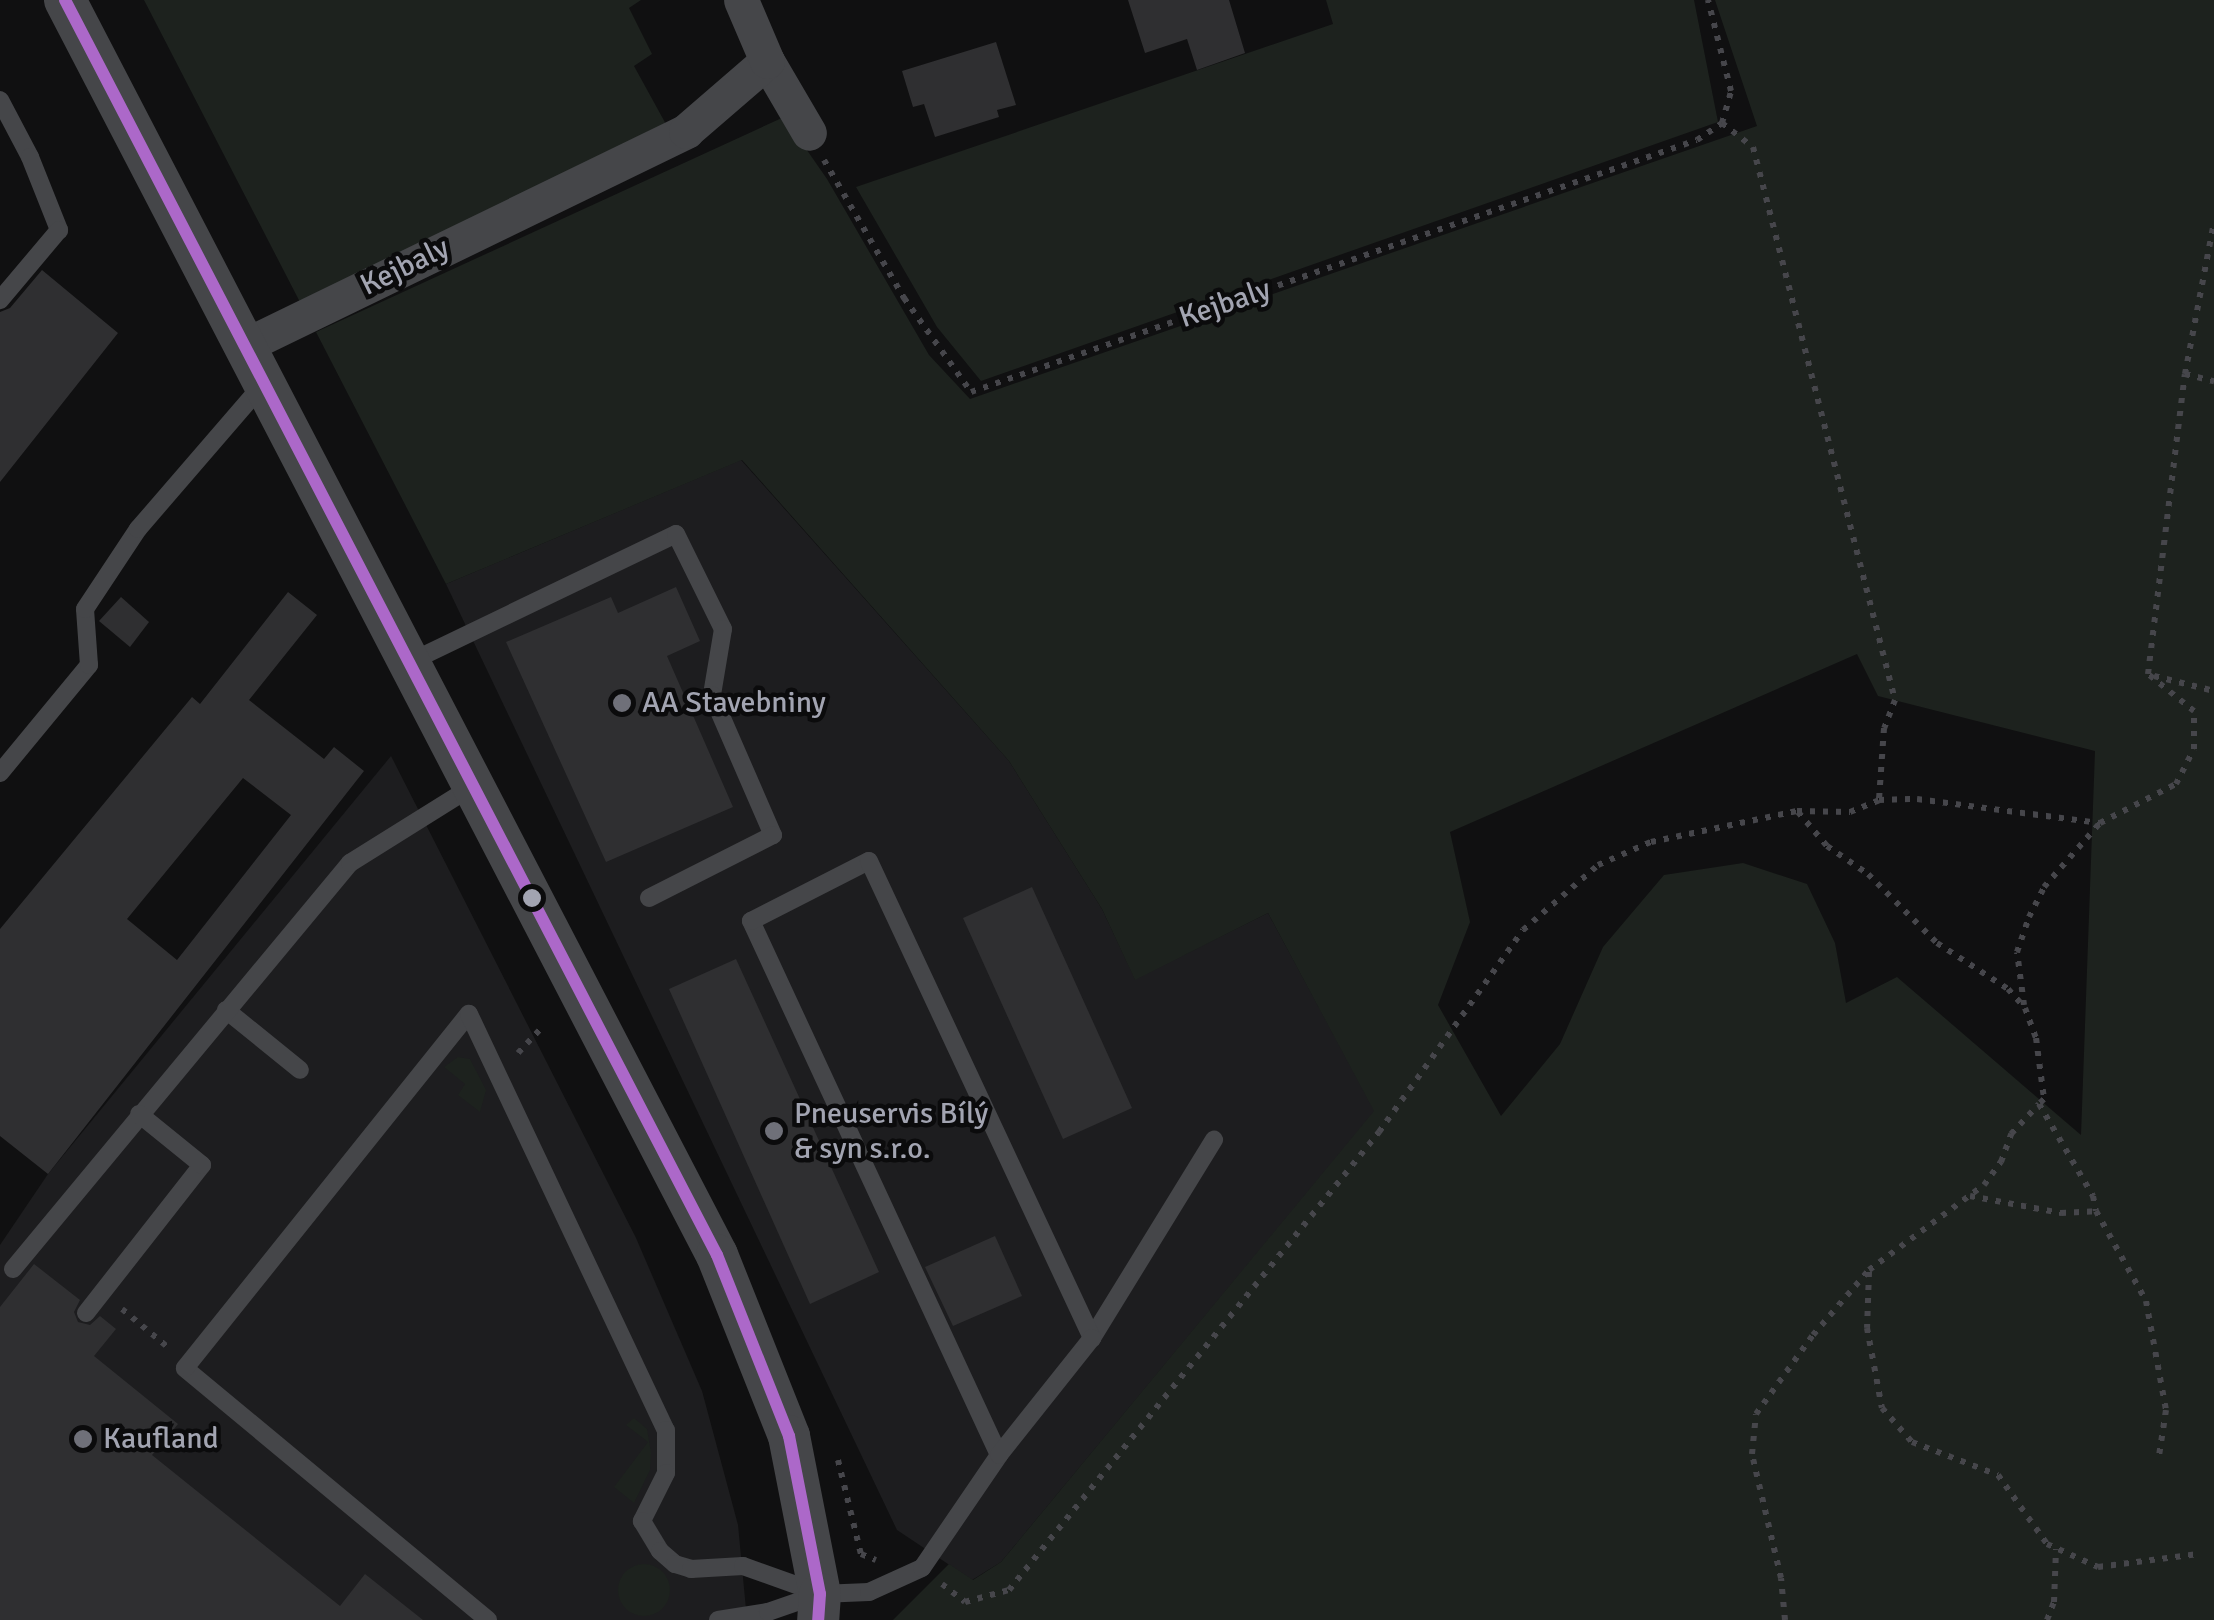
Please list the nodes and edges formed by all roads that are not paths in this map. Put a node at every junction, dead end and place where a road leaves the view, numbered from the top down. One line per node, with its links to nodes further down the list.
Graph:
1 (64, 0): 7 (street)
2 (741, 0): 3 (street)
3 (767, 61): 5 (street); 7 (street, Kejbaly)
4 (0, 100): 6 (lane)
5 (809, 133)
6 (0, 300)
7 (244, 346): 8 (street)
8 (264, 383): 9 (street); 10 (lane)
9 (409, 663): 11 (street); 12 (lane)
10 (0, 773)
11 (474, 786): 13 (lane); 21 (street)
12 (649, 898)
13 (226, 1010): 14 (lane); 15 (lane)
14 (300, 1070)
15 (138, 1114): 17 (lane); 18 (lane)
16 (1214, 1140): 19 (lane)
17 (13, 1269)
18 (86, 1313)
19 (1092, 1338): 20 (lane); 20 (lane)
20 (999, 1455): 21 (lane)
21 (819, 1607): 22 (lane); 23 (lane)
22 (488, 1620)
23 (718, 1620)

